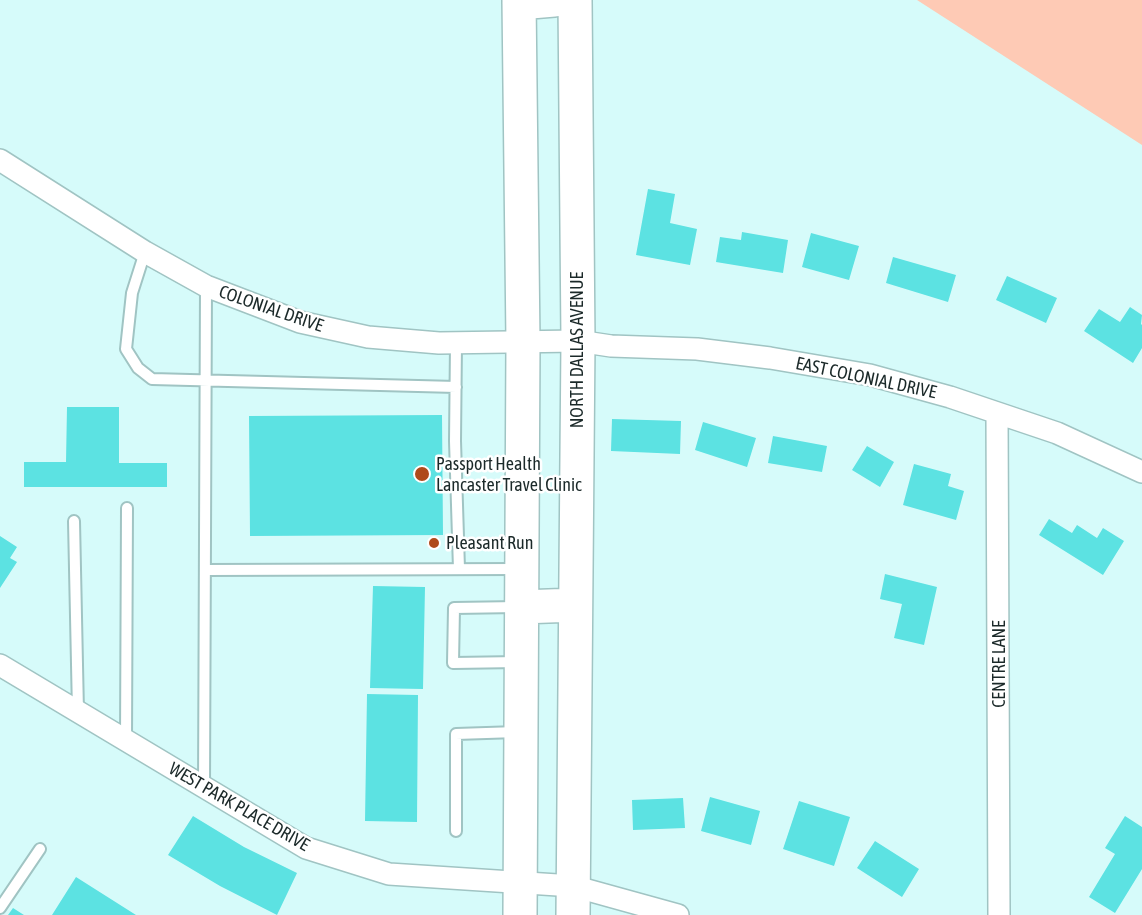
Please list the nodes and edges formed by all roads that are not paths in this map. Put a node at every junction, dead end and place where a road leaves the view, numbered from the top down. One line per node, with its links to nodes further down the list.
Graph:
1 (554, 0): 3 (main road)
2 (575, 0): 7 (main road, NORTH DALLAS AVENUE)
3 (519, 2): 8 (main road)
4 (0, 160): 5 (street, COLONIAL DRIVE)
5 (145, 252): 6 (street, COLONIAL DRIVE); 10 (lane)
6 (206, 286): 9 (street, COLONIAL DRIVE); 10 (lane)
7 (578, 341): 8 (street, COLONIAL DRIVE); 12 (street, EAST COLONIAL DRIVE); 19 (main road, NORTH DALLAS AVENUE)
8 (523, 342): 9 (street, COLONIAL DRIVE); 17 (main road)
9 (456, 343): 11 (lane)
10 (205, 380): 11 (lane); 18 (lane)
11 (456, 387): 16 (lane)
12 (997, 413): 13 (street, EAST COLONIAL DRIVE); 34 (street, CENTRE LANE)
13 (1142, 472)
14 (127, 508): 25 (lane)
15 (74, 520): 23 (lane)
16 (459, 569): 17 (lane); 18 (lane)
17 (522, 569): 20 (main road)
18 (204, 570): 26 (lane)
19 (575, 605): 20 (main road); 30 (main road, NORTH DALLAS AVENUE)
20 (522, 607): 21 (main road); 21 (lane)
21 (521, 662): 24 (main road)
22 (0, 665): 23 (street, WEST PARK PLACE DRIVE)
23 (78, 712): 25 (street, WEST PARK PLACE DRIVE)
24 (521, 732): 27 (lane); 29 (main road)
25 (126, 741): 26 (street, WEST PARK PLACE DRIVE)
26 (204, 788): 29 (street, WEST PARK PLACE DRIVE)
27 (456, 831)
28 (40, 849): 31 (lane)
29 (520, 883): 30 (street, WEST PARK PLACE DRIVE); 32 (main road)
30 (573, 900): 33 (street, WEST PARK PLACE DRIVE)
31 (0, 909)
32 (520, 915)
33 (678, 915)
34 (999, 915)

